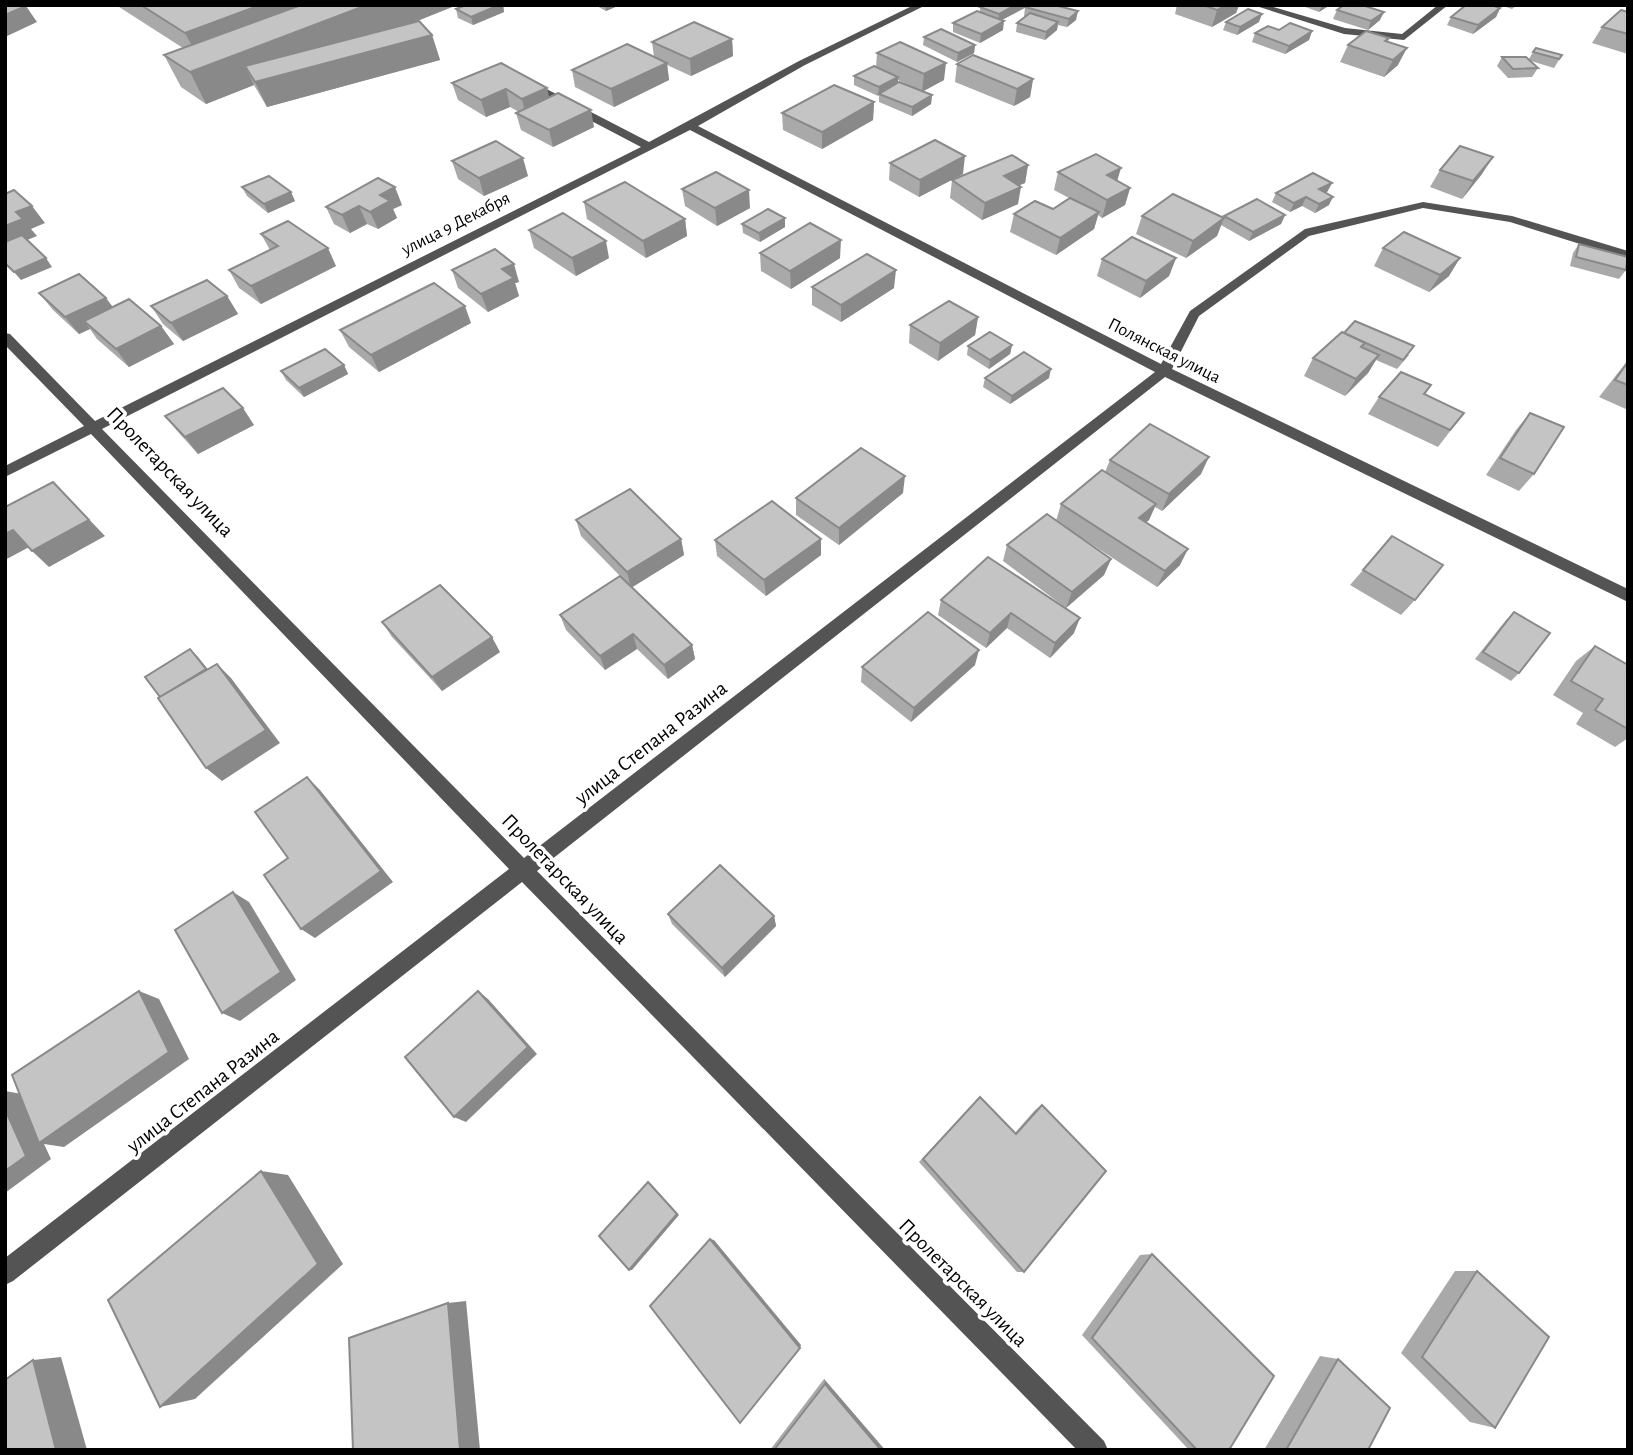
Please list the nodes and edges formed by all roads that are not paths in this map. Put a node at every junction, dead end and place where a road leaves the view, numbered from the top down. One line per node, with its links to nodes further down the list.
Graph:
1 (922, 5): 5 (street, улица 9 Декабря)
2 (1257, 5): 3 (street)
3 (1444, 5)
4 (524, 81): 6 (street)
5 (690, 126): 6 (street, улица 9 Декабря); 9 (street, Полянская улица)
6 (648, 146): 10 (street, улица 9 Декабря)
7 (1628, 255): 9 (street, улица Степана Разина)
8 (5, 337): 10 (street, Пролетарская улица)
9 (1164, 371): 12 (street, Полянская улица); 13 (street, улица Степана Разина)
10 (95, 427): 11 (street, улица 9 Декабря); 13 (street, Пролетарская улица)
11 (5, 472)
12 (1628, 596)
13 (524, 871): 14 (street, улица Степана Разина); 15 (street, Пролетарская улица)
14 (5, 1273)
15 (1095, 1450)

